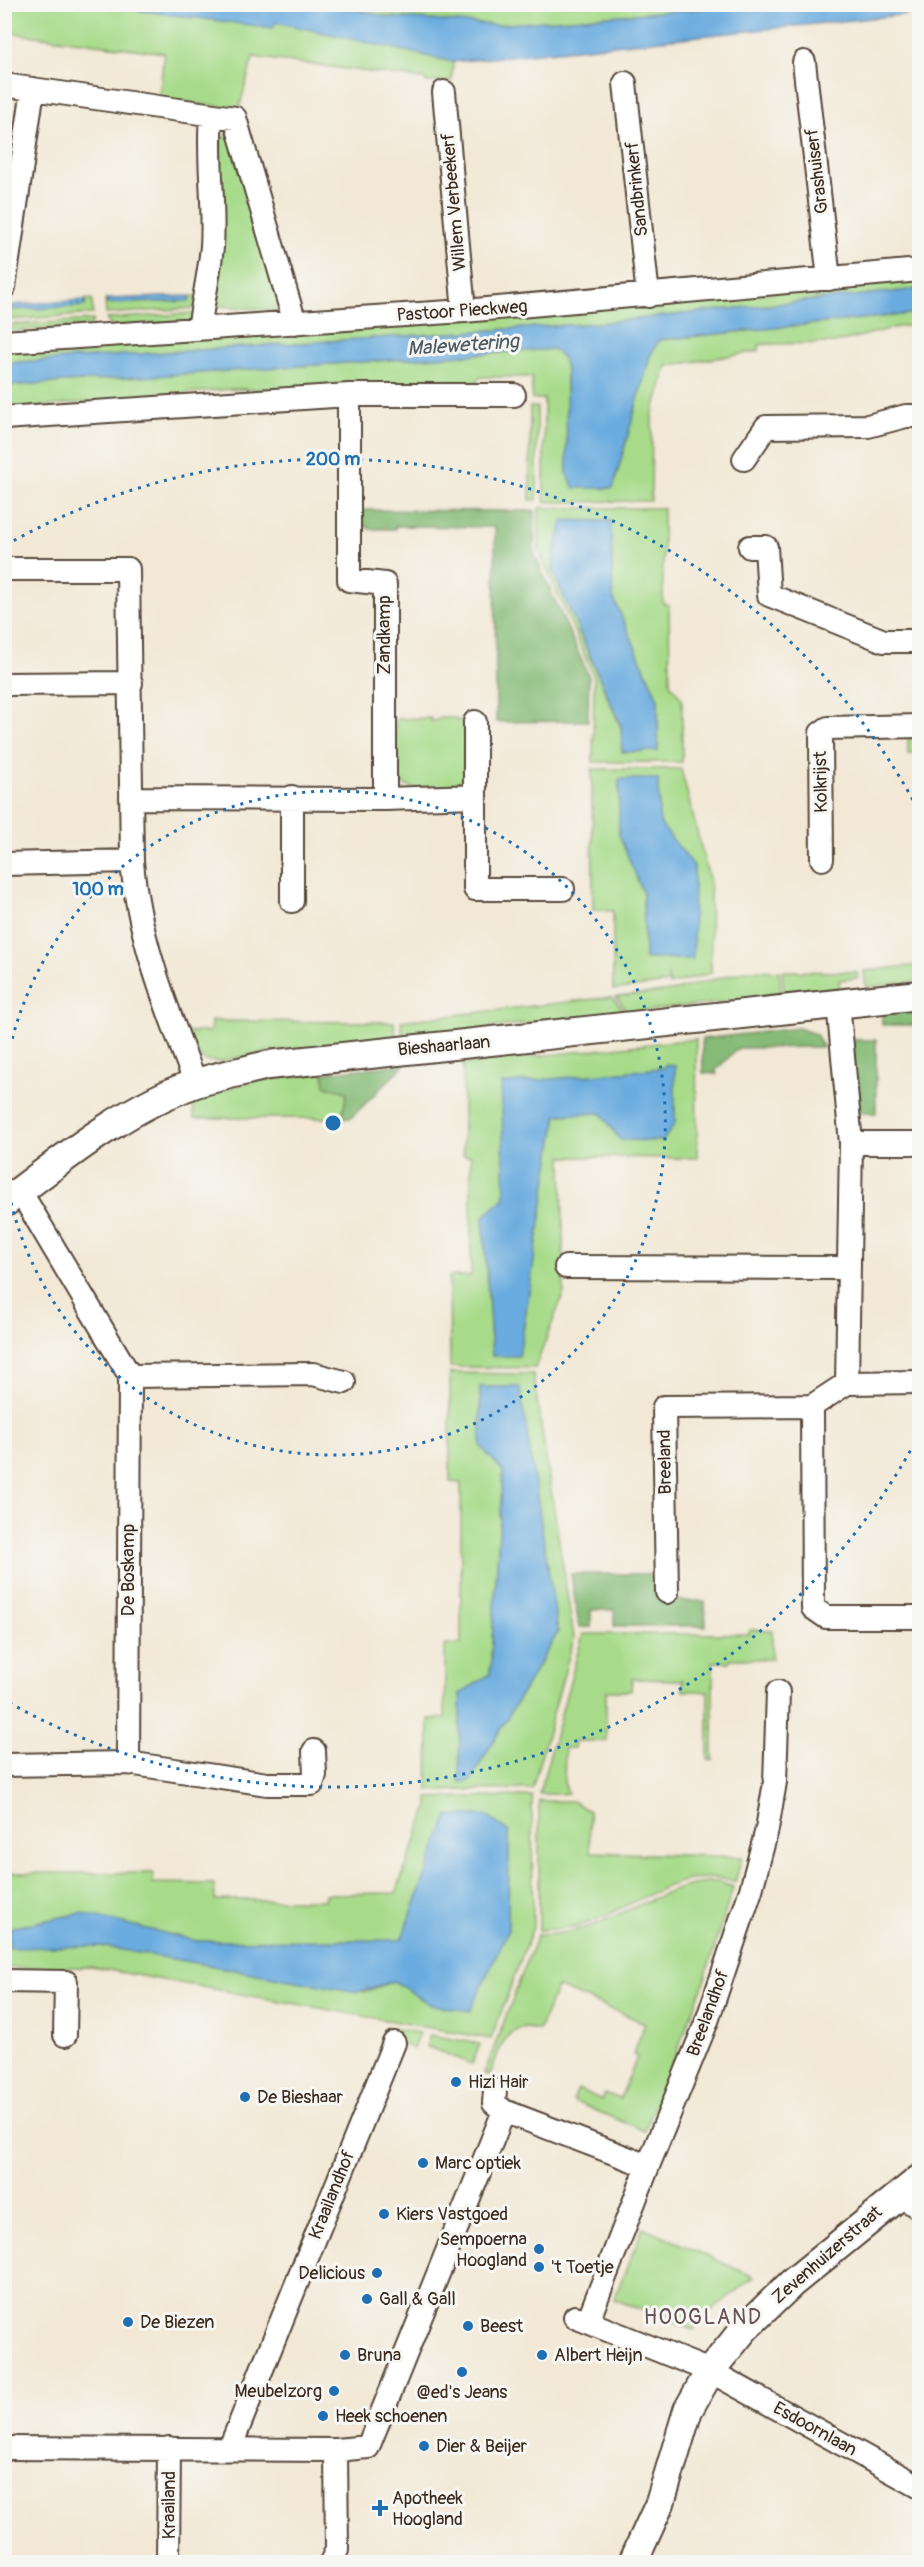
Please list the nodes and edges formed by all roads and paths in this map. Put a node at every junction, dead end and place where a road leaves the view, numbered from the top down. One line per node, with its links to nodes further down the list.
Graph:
1 (804, 62): 8 (street, Grashuiserf)
2 (625, 83): 10 (street, Sandbrinkerf)
3 (4, 85): 4 (street)
4 (33, 89): 6 (street); 9 (street)
5 (444, 92): 11 (street, Willem Verbeekerf)
6 (211, 114): 12 (street); 13 (street)
7 (920, 270): 8 (street, Pastoor Pieckweg)
8 (830, 279): 10 (street, Pastoor Pieckweg)
9 (4, 287)
10 (648, 296): 11 (street, Pastoor Pieckweg)
11 (464, 311): 12 (street, Pastoor Pieckweg)
12 (294, 323): 13 (street, Pastoor Pieckweg)
13 (199, 329): 14 (street, Pastoor Pieckweg)
14 (4, 342)
15 (514, 394): 16 (street)
16 (349, 395): 18 (street); 30 (street, Zandkamp)
17 (920, 416): 19 (street)
18 (4, 418)
19 (744, 459)
20 (750, 547): 22 (street)
21 (4, 569): 23 (street)
22 (920, 640)
23 (131, 683): 24 (street); 29 (street)
24 (4, 684)
25 (476, 722): 27 (street)
26 (920, 726): 31 (street, Kolkrijst)
27 (476, 796): 30 (street); 34 (street)
28 (292, 797): 29 (street); 30 (street); 35 (street)
29 (131, 798): 32 (street)
30 (385, 799)
31 (822, 859)
32 (132, 861): 33 (street); 38 (street)
33 (4, 864)
34 (563, 889)
35 (292, 901)
36 (920, 995): 37 (street, Bieshaarlaan)
37 (838, 1003): 38 (street, Bieshaarlaan); 39 (street)
38 (196, 1083): 41 (street, Bieshaarlaan)
39 (851, 1143): 40 (street); 43 (street)
40 (920, 1143)
41 (12, 1197): 44 (street)
42 (566, 1267): 43 (street)
43 (849, 1268): 47 (street)
44 (130, 1376): 45 (street); 53 (street, De Boskamp)
45 (344, 1382)
46 (920, 1382): 47 (street)
47 (847, 1383): 48 (street)
48 (812, 1406): 49 (street, Breeland); 50 (street)
49 (667, 1592)
50 (920, 1617)
51 (778, 1692): 58 (street, Breelandhof)
52 (314, 1751): 53 (street)
53 (128, 1763): 54 (street)
54 (4, 1765)
55 (4, 1981): 56 (street)
56 (65, 2036)
57 (394, 2043): 63 (street, Kraailandhof)
58 (648, 2166): 60 (street, Breelandhof); 64 (street)
59 (913, 2194): 60 (street, Zevenhuizerstraat)
60 (710, 2371): 65 (street, Esdoornlaan); 68 (street, Zevenhuizerstraat)
61 (4, 2448): 62 (street)
62 (169, 2448): 63 (street); 66 (street, Kraailand)
63 (230, 2448): 64 (street)
64 (336, 2450): 67 (street)
65 (920, 2487)
66 (168, 2562)
67 (330, 2562)
68 (633, 2562)

